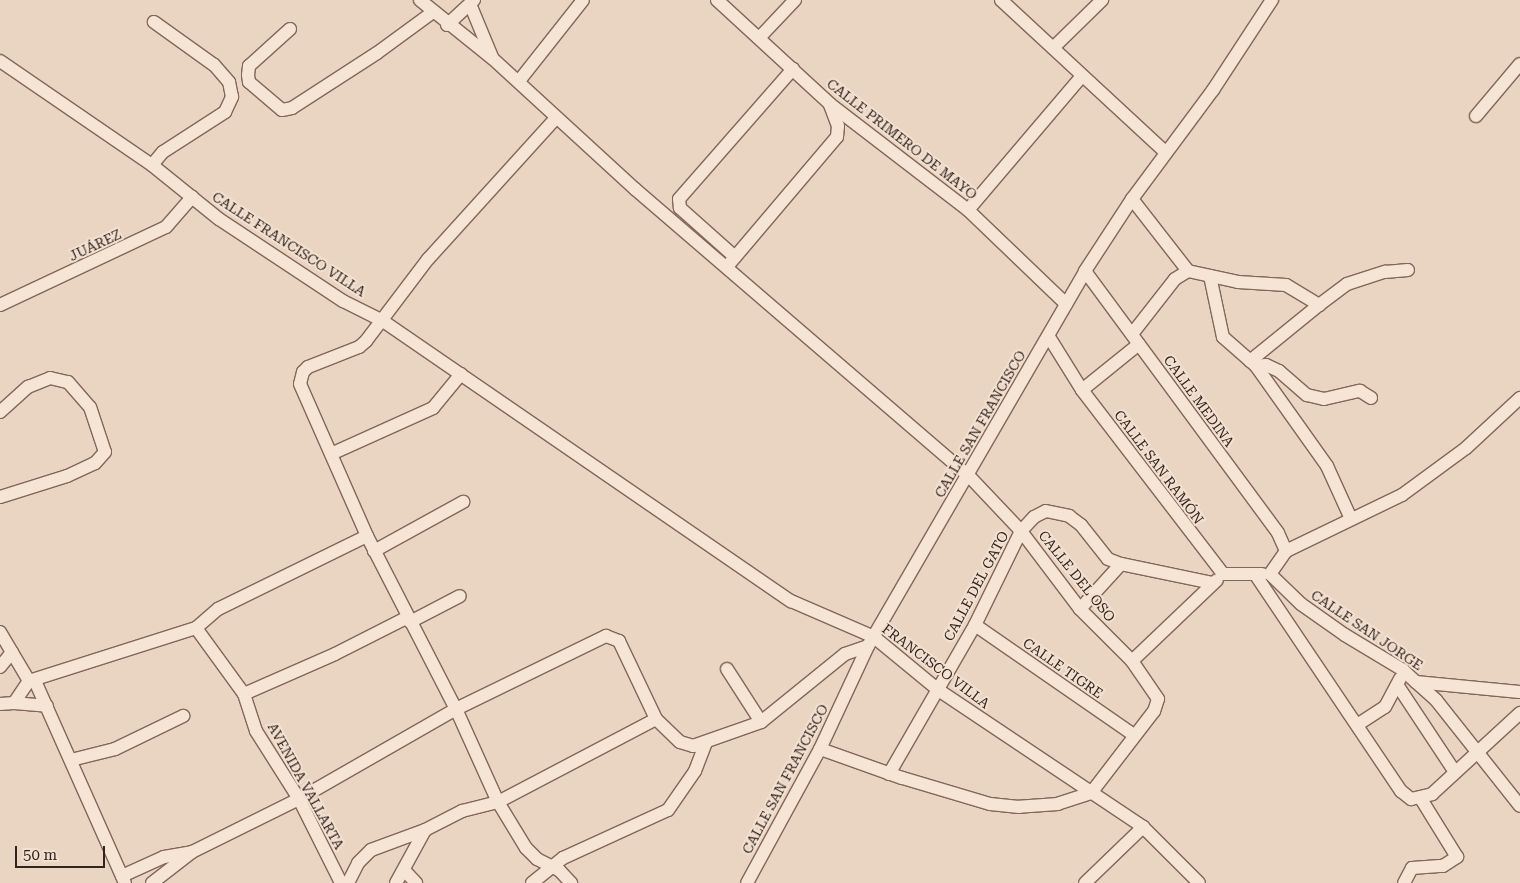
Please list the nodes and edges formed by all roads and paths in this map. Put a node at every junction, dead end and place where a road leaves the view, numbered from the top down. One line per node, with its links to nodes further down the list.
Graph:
1 (420, 0): 9 (street)
2 (583, 0): 20 (street)
3 (717, 0): 13 (street, CALLE PRIMERO DE MAYO)
4 (795, 0): 13 (street)
5 (1001, 0): 14 (street)
6 (1102, 0): 14 (street)
7 (472, 2): 11 (street); 15 (street)
8 (1266, 2): 24 (street, CALLE SAN FRANCISCO)
9 (434, 12): 11 (street); 12 (street)
10 (154, 22): 25 (street)
11 (447, 25): 15 (street)
12 (290, 29)
13 (760, 37): 18 (street, CALLE PRIMERO DE MAYO)
14 (1053, 48): 19 (street)
15 (492, 58): 20 (street)
16 (0, 61): 25 (street, CALLE FRANCISCO VILLA)
17 (1520, 64): 22 (street)
18 (793, 69): 21 (street, CALLE PRIMERO DE MAYO); 29 (street)
19 (1082, 76): 24 (street); 28 (street)
20 (518, 81): 23 (street)
21 (830, 104): 28 (street, CALLE PRIMERO DE MAYO); 29 (street)
22 (1476, 116)
23 (556, 118): 29 (street); 37 (street)
24 (1165, 152): 27 (street, CALLE SAN FRANCISCO)
25 (152, 165): 26 (street, CALLE FRANCISCO VILLA)
26 (192, 197): 36 (street, JUÁREZ); 37 (street, CALLE FRANCISCO VILLA)
27 (1132, 199): 30 (street, CALLE SAN FRANCISCO); 32 (street)
28 (968, 210): 34 (street, CALLE PRIMERO DE MAYO)
29 (731, 262): 48 (street, CALLE DEL OSO)
30 (1085, 270): 34 (street, CALLE SAN FRANCISCO); 39 (street, CALLE MEDINA)
31 (1408, 270): 35 (street)
32 (1188, 271): 33 (street); 39 (street)
33 (1210, 276): 35 (street); 40 (street)
34 (1066, 304): 38 (street, CALLE SAN FRANCISCO)
35 (1319, 305): 40 (street)
36 (0, 306)
37 (383, 321): 41 (street, CALLE FRANCISCO VILLA); 47 (street)
38 (1049, 336): 42 (street, CALLE SAN RAMÓN); 48 (street, CALLE SAN FRANCISCO)
39 (1136, 339): 42 (street); 55 (street, CALLE MEDINA)
40 (1253, 364): 43 (street); 51 (street)
41 (461, 374): 46 (street, CALLE FRANCISCO VILLA); 47 (street)
42 (1082, 390): 57 (street, CALLE SAN RAMÓN)
43 (1371, 398)
44 (1520, 398): 51 (street)
45 (0, 412): 49 (street)
46 (566, 446): 69 (street, FRANCISCO VILLA)
47 (331, 454): 53 (street)
48 (968, 475): 52 (street, CALLE DEL OSO); 69 (street, CALLE SAN FRANCISCO)
49 (0, 497)
50 (463, 502): 54 (street)
51 (1351, 520): 55 (street)
52 (1021, 531): 56 (street); 64 (street, CALLE DEL OSO); 66 (street, CALLE DEL GATO)
53 (367, 536): 54 (street); 67 (street)
54 (374, 552): 65 (street)
55 (1286, 552): 59 (street)
56 (1121, 564): 60 (street); 64 (street)
57 (1223, 574): 58 (street); 60 (street)
58 (1255, 574): 59 (street); 63 (street)
59 (1270, 574): 61 (street, CALLE SAN JORGE)
60 (1213, 583): 71 (street)
61 (1284, 588): 63 (street); 74 (street, CALLE SAN JORGE)
62 (460, 596): 65 (street)
63 (1270, 597): 89 (street)
64 (1080, 609): 71 (street, CALLE DEL OSO)
65 (408, 620): 80 (street); 84 (street)
66 (975, 625): 78 (street, CALLE DEL GATO); 92 (street, CALLE TIGRE)
67 (196, 628): 75 (street); 80 (street, AVENIDA VALLARTA)
68 (0, 632): 70 (street)
69 (871, 641): 78 (street, FRANCISCO VILLA); 88 (street); 94 (street, CALLE SAN FRANCISCO)
70 (12, 652): 72 (street); 75 (street)
71 (1132, 661): 92 (street, CALLE DEL OSO)
72 (0, 667)
73 (728, 670): 88 (street)
74 (1403, 670): 76 (street, CALLE SAN JORGE); 77 (street)
75 (32, 681): 81 (street); 83 (street)
76 (1416, 682): 79 (street); 95 (street, CALLE SAN JORGE)
77 (1398, 686): 89 (street); 97 (street)
78 (938, 689): 98 (street, CALLE DEL GATO); 99 (street, FRANCISCO VILLA)
79 (1520, 692)
80 (244, 694): 100 (street, AVENIDA VALLARTA)
81 (14, 703): 82 (street); 83 (street)
82 (0, 704)
83 (47, 706): 96 (street)
84 (456, 709): 87 (street); 100 (street); 102 (street)
85 (1520, 713): 90 (street)
86 (183, 716): 96 (street)
87 (656, 719): 93 (street); 102 (street)
88 (761, 722): 93 (street)
89 (1357, 725): 101 (street)
90 (1507, 725): 91 (street); 95 (street)
91 (1520, 726)
92 (1134, 735): 99 (street)
93 (706, 743): 107 (street)
94 (820, 749): 98 (street); 117 (street, CALLE SAN FRANCISCO)
95 (1478, 751): 97 (street); 103 (street, CALLE SAN JORGE)
96 (71, 760): 109 (street)
97 (1455, 772): 101 (street)
98 (889, 774): 99 (street)
99 (1091, 793): 104 (street, FRANCISCO VILLA)
100 (299, 799): 106 (street); 111 (street, AVENIDA VALLARTA)
101 (1420, 799): 120 (street)
102 (498, 802): 105 (street); 107 (street)
103 (1520, 806)
104 (1143, 826): 118 (street); 119 (street, FRANCISCO VILLA)
105 (426, 830): 108 (street); 112 (street)
106 (192, 852): 109 (street); 110 (street)
107 (554, 868): 115 (street); 116 (street)
108 (404, 870): 113 (street); 114 (street)
109 (123, 879)
110 (152, 883)
111 (341, 883)
112 (348, 883)
113 (396, 883)
114 (416, 883)
115 (532, 883)
116 (571, 883)
117 (747, 883)
118 (1085, 883)
119 (1199, 883)
120 (1404, 883)

